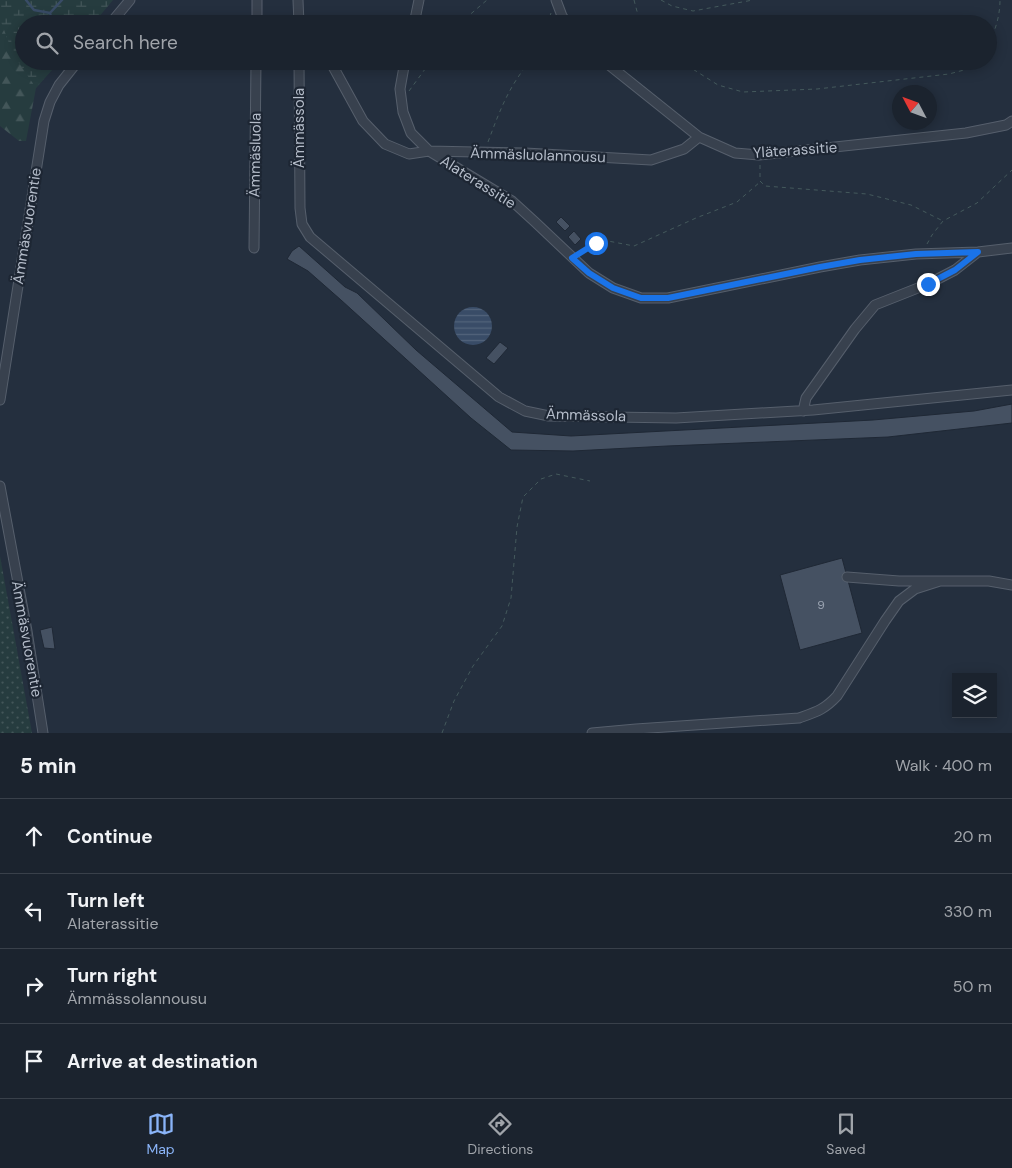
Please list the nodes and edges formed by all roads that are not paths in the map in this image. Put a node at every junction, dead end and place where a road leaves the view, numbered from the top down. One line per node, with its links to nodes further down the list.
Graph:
1 (130, 0): 6 (street)
2 (257, 0): 7 (street)
3 (298, 0): 8 (street)
4 (419, 0): 9 (street)
5 (556, 0): 10 (street)
6 (118, 15)
7 (256, 15)
8 (299, 15)
9 (416, 15)
10 (562, 15)
11 (71, 70): 24 (street, Ämmäsvuorentie)
12 (256, 70): 20 (street, Ämmäsluola)
13 (299, 70): 25 (street, Ämmässola)
14 (335, 70): 19 (street, Ämmäsluolannousu)
15 (403, 70): 19 (street, Alaterassitie)
16 (615, 70): 18 (street, Yläterassitie)
17 (1012, 121): 18 (street, Yläterassitie)
18 (699, 137): 19 (street, Ämmäsluolannousu)
19 (428, 151): 22 (street, Alaterassitie)
20 (254, 248)
21 (1012, 248): 22 (street, Alaterassitie)
22 (978, 252): 25 (street)
23 (1012, 390): 25 (street, Ämmässola)
24 (0, 400)
25 (802, 411)
26 (0, 486): 30 (street, Ämmäsvuorentie)
27 (847, 577): 28 (street)
28 (940, 581): 29 (street); 31 (street)
29 (1012, 585)
30 (43, 733)
31 (592, 733)

